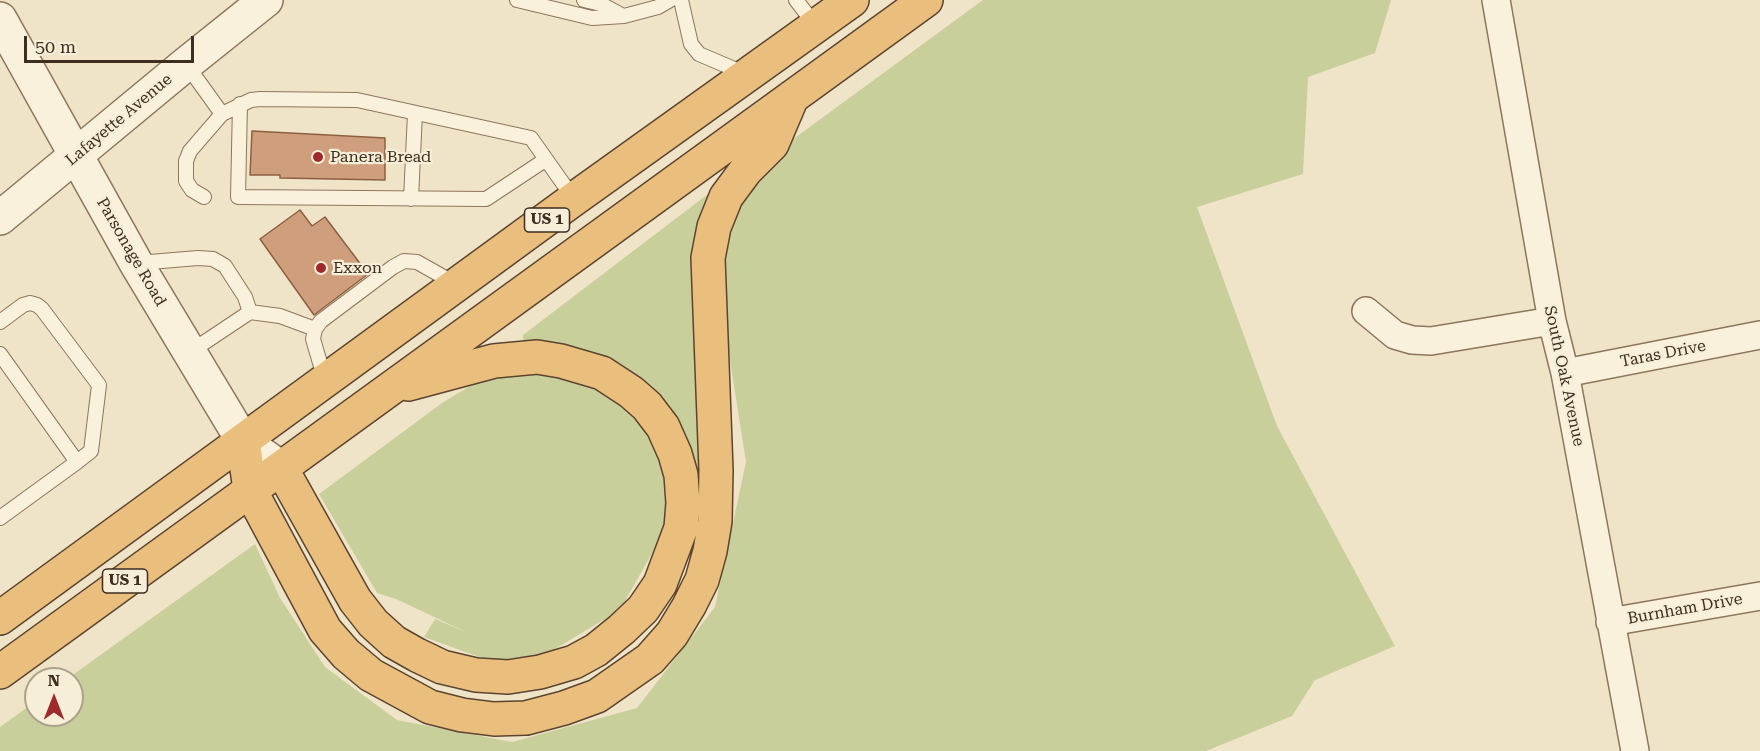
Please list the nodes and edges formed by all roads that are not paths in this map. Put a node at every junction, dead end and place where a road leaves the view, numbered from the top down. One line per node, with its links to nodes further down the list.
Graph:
1 (266, 0): 13 (street, Lafayette Avenue)
2 (517, 0): 10 (lane)
3 (584, 0): 10 (lane)
4 (670, 0): 10 (lane)
5 (681, 0): 14 (lane)
6 (796, 0): 12 (lane)
7 (852, 0): 12 (highway, US 1)
8 (926, 0): 15 (highway, US 1)
9 (1496, 0): 29 (street, South Oak Avenue)
10 (624, 16)
11 (0, 19): 19 (street, Parsonage Road)
12 (816, 26): 14 (highway, US 1)
13 (186, 64): 18 (lane); 19 (street, Lafayette Avenue)
14 (748, 75): 23 (highway, US 1)
15 (792, 97): 37 (highway, US 1); 41 (highway)
16 (240, 104): 17 (lane); 18 (lane); 22 (lane)
17 (414, 113): 20 (lane); 22 (lane)
18 (222, 114): 21 (lane)
19 (75, 156): 24 (street, Lafayette Avenue); 25 (street, Parsonage Road)
20 (544, 160): 22 (lane); 23 (lane)
21 (204, 197)
22 (411, 199)
23 (574, 199): 26 (highway, US 1)
24 (0, 218)
25 (136, 263): 28 (lane); 33 (street, Parsonage Road)
26 (458, 285): 31 (lane); 36 (highway, US 1)
27 (1366, 311): 29 (street)
28 (250, 312): 31 (lane); 33 (lane)
29 (1552, 321): 35 (street, South Oak Avenue)
30 (0, 322): 39 (lane)
31 (315, 329): 36 (lane)
32 (1760, 335): 35 (street, Taras Drive)
33 (190, 352): 38 (street, Parsonage Road)
34 (0, 354): 39 (lane)
35 (1565, 373): 45 (street, South Oak Avenue)
36 (325, 382): 38 (highway, US 1)
37 (392, 388): 40 (highway, US 1); 40 (highway)
38 (243, 441): 40 (street, Parsonage Road); 41 (highway); 44 (highway, US 1)
39 (77, 462): 42 (lane)
40 (281, 468): 41 (highway, US 1)
41 (250, 490): 46 (highway, US 1)
42 (0, 518)
43 (1760, 596): 45 (street, Burnham Drive)
44 (0, 618)
45 (1610, 622): 47 (street, South Oak Avenue)
46 (0, 672)
47 (1635, 751)

